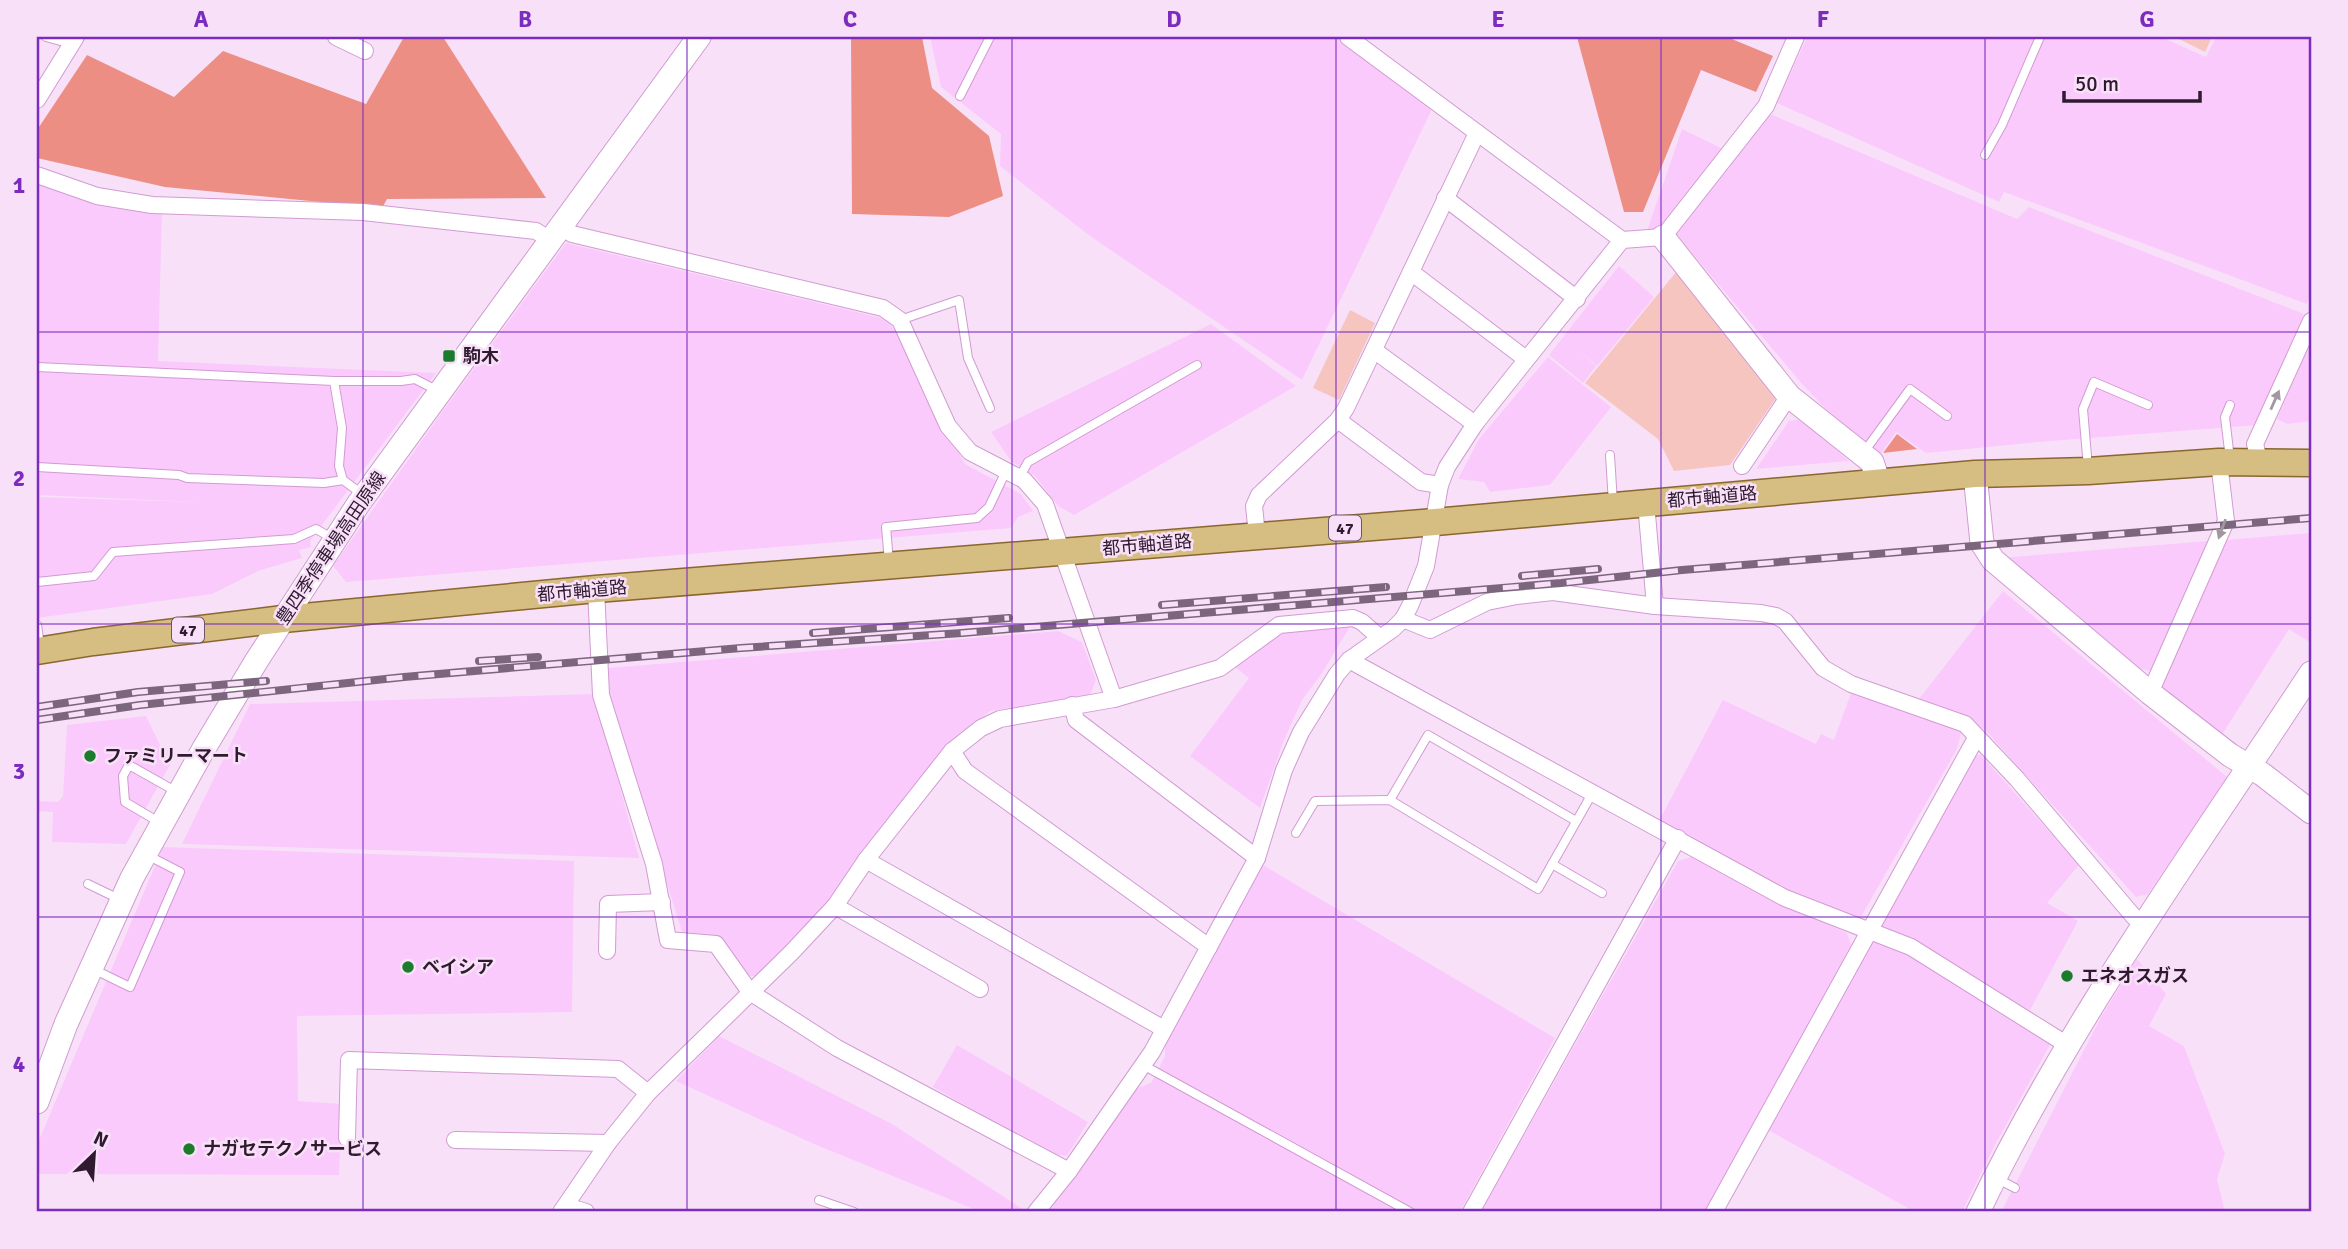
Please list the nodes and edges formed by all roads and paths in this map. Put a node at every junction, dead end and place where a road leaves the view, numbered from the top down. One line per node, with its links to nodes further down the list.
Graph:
1 (46, 37): 8 (lane)
2 (337, 37): 9 (street)
3 (699, 37): 16 (street, 豊四季停車場高田原線)
4 (990, 37): 10 (lane)
5 (1348, 37): 12 (street)
6 (1796, 37): 17 (street)
7 (2040, 37): 13 (lane)
8 (74, 41): 11 (street)
9 (365, 51)
10 (960, 96)
11 (37, 100)
12 (1477, 133): 15 (street); 18 (street)
13 (1985, 155)
14 (37, 176): 16 (street)
15 (1445, 198): 19 (street); 20 (street)
16 (555, 233): 21 (street); 28 (street, 豊四季停車場高田原線)
17 (1663, 237): 18 (street); 29 (street)
18 (1622, 240): 20 (street)
19 (1411, 272): 23 (street); 24 (street)
20 (1577, 299): 24 (street)
21 (900, 320): 32 (lane); 45 (street)
22 (2311, 320): 41 (street, one-way to 22)
23 (1375, 351): 34 (street); 35 (street)
24 (1526, 359): 35 (street)
25 (1197, 365): 45 (lane)
26 (37, 367): 27 (lane)
27 (334, 381): 28 (lane); 47 (lane)
28 (441, 393): 50 (street, 豊四季停車場高田原線)
29 (1789, 396): 38 (street); 42 (street)
30 (2148, 405): 44 (lane)
31 (2230, 405): 39 (lane)
32 (990, 408)
33 (1947, 416): 38 (lane)
34 (1338, 420): 49 (street); 54 (street)
35 (1475, 424): 49 (street)
36 (2311, 452): 41 (main road, 都市軸道路 / 47)
37 (1610, 454): 52 (lane)
38 (1863, 455): 48 (street)
39 (2225, 462): 41 (main road, 都市軸道路 / 47); 44 (main road, 都市軸道路 / 47); 67 (street, one-way to 67)
40 (2311, 463): 41 (main road, 都市軸道路 / 47)
41 (2260, 464)
42 (1742, 466)
43 (37, 467): 47 (lane)
44 (2088, 471): 46 (main road, 都市軸道路 / 47)
45 (1013, 474): 56 (street); 57 (lane)
46 (1975, 474): 48 (main road, 都市軸道路 / 47); 67 (street)
47 (343, 480): 50 (lane)
48 (1879, 483): 51 (main road, 都市軸道路 / 47)
49 (1440, 485): 53 (street)
50 (365, 495): 55 (street, 豊四季停車場高田原線)
51 (1646, 503): 52 (main road, 都市軸道路 / 47); 60 (street)
52 (1614, 506): 53 (main road, 都市軸道路 / 47)
53 (1435, 522): 54 (main road, 都市軸道路 / 47); 62 (street)
54 (1257, 535): 56 (main road, 都市軸道路 / 47)
55 (335, 539): 58 (lane); 61 (street, 豊四季停車場高田原線)
56 (1062, 552): 57 (main road, 都市軸道路 / 47); 68 (street)
57 (890, 566): 59 (main road, 都市軸道路 / 47)
58 (37, 582)
59 (596, 589): 61 (main road, 都市軸道路 / 47); 88 (street)
60 (1655, 606): 62 (street); 70 (street)
61 (283, 619): 64 (main road, 都市軸道路 / 47); 74 (street, 豊四季停車場高田原線)
62 (1403, 619): 63 (street)
63 (1379, 638): 65 (street); 68 (street)
64 (38, 642)
65 (1349, 660): 73 (street); 82 (street)
66 (2311, 673): 72 (street)
67 (2150, 693): 72 (street)
68 (1114, 699): 69 (street)
69 (1072, 705): 71 (street); 82 (street)
70 (1976, 738): 90 (street); 91 (street)
71 (952, 751): 83 (street); 92 (street)
72 (2249, 767): 76 (street); 90 (street)
73 (1593, 792): 77 (lane); 80 (street)
74 (180, 793): 78 (street, 豊四季停車場高田原線); 78 (lane)
75 (1390, 800): 77 (lane); 79 (lane); 84 (lane)
76 (2311, 812)
77 (1576, 821): 84 (lane)
78 (162, 823): 81 (street, 豊四季停車場高田原線)
79 (1296, 833)
80 (1678, 838): 91 (street); 112 (street)
81 (145, 854): 87 (street, 豊四季停車場高田原線); 94 (lane)
82 (1257, 858): 92 (street)
83 (866, 860): 89 (street); 97 (street)
84 (1552, 864): 86 (lane)
85 (88, 884): 87 (lane)
86 (1602, 893)
87 (121, 900): 94 (street, 豊四季停車場高田原線)
88 (662, 902): 93 (street); 96 (street)
89 (835, 906): 95 (street); 96 (street)
90 (2146, 923): 98 (street)
91 (1868, 931): 98 (street); 113 (street)
92 (1209, 947): 97 (street)
93 (607, 951)
94 (91, 968): 101 (street, 豊四季停車場高田原線)
95 (980, 989)
96 (750, 992): 100 (street); 105 (street)
97 (1164, 1029): 99 (street)
98 (2069, 1046): 114 (street)
99 (1142, 1065): 105 (street); 111 (lane)
100 (649, 1093): 102 (street); 104 (street)
101 (37, 1102)
102 (346, 1138)
103 (455, 1140): 104 (street)
104 (611, 1146): 107 (street)
105 (1069, 1171): 110 (street)
106 (819, 1200): 109 (lane)
107 (563, 1209): 108 (street)
108 (586, 1212)
109 (854, 1212)
110 (1036, 1212)
111 (1410, 1212)
112 (1471, 1212)
113 (1714, 1212)
114 (1978, 1212)

